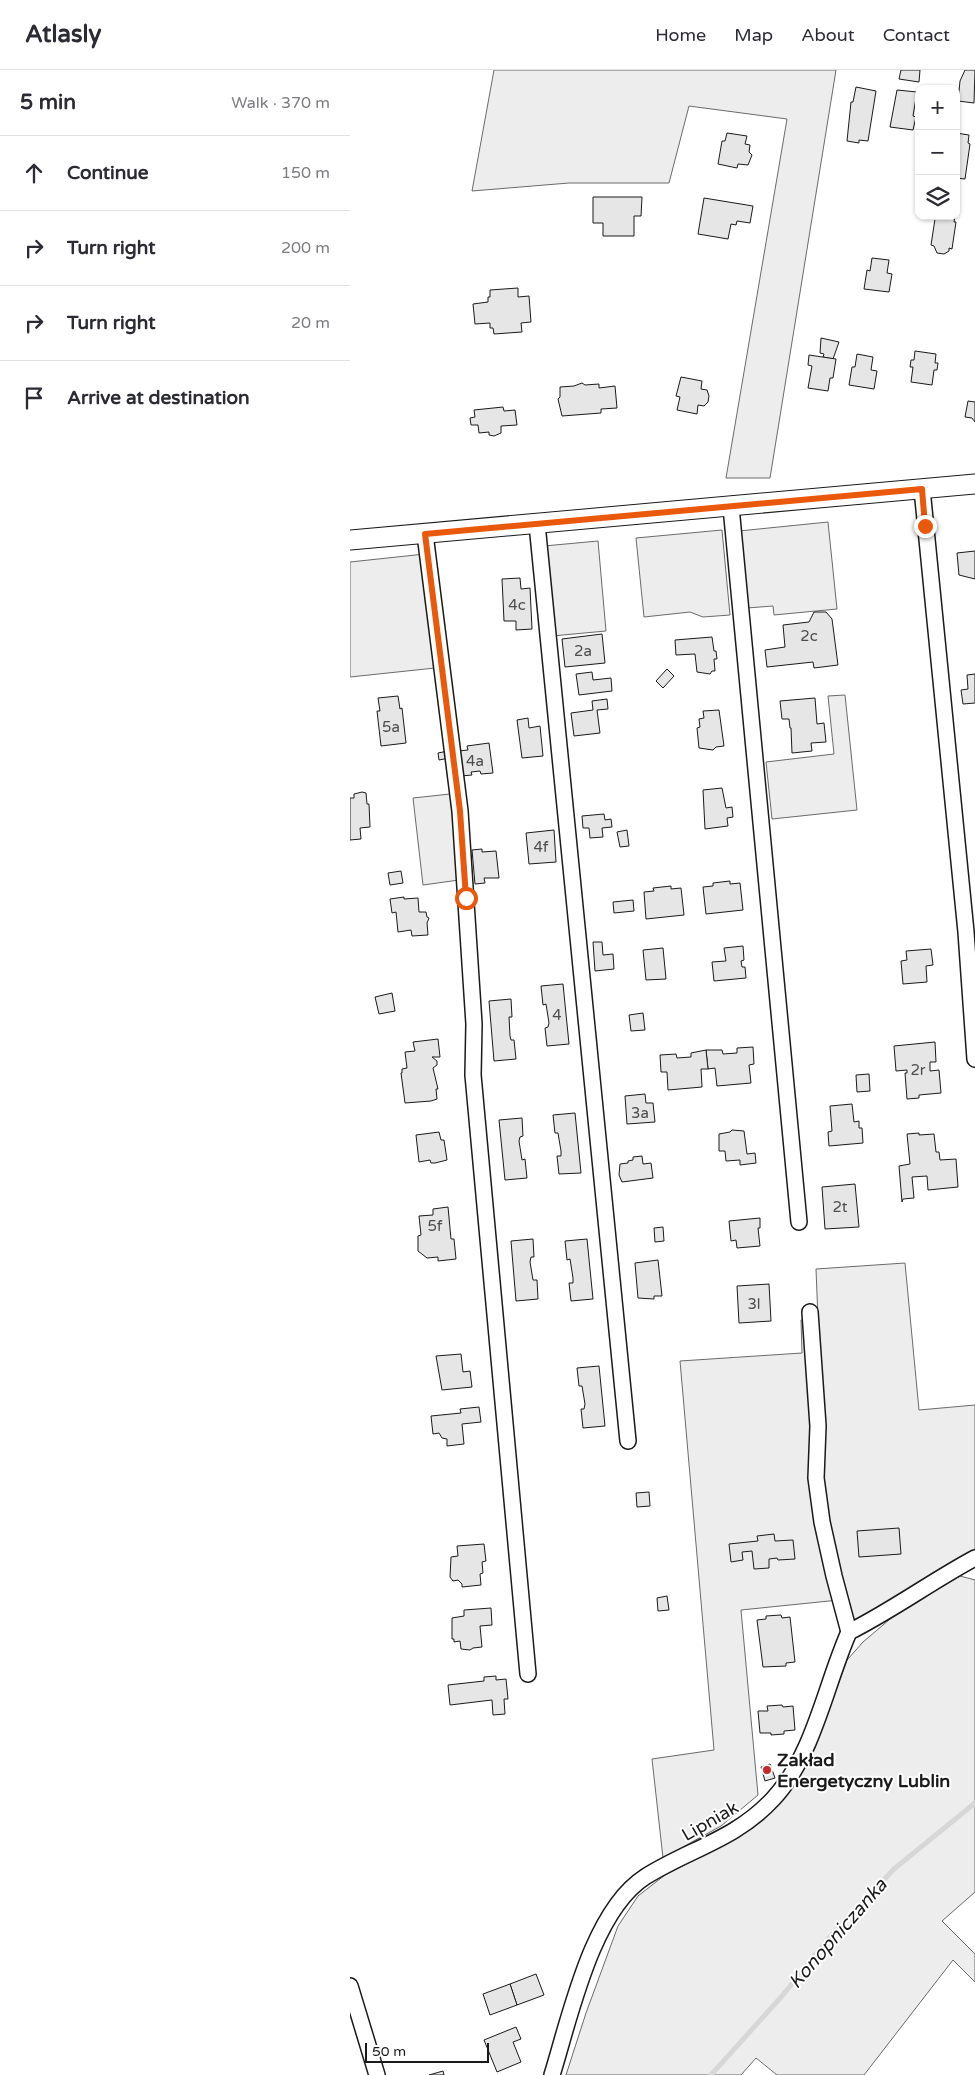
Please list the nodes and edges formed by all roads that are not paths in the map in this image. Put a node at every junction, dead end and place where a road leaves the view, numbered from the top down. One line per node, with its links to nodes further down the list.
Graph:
1 (975, 484): 2 (street)
2 (922, 489): 3 (street); 7 (street)
3 (731, 507): 4 (street); 8 (street)
4 (537, 524): 5 (street); 10 (street)
5 (425, 534): 6 (street); 13 (street)
6 (350, 540)
7 (975, 1059)
8 (800, 1222)
9 (810, 1312): 12 (street)
10 (628, 1441)
11 (975, 1558): 12 (street)
12 (849, 1632): 16 (street, Lipniak)
13 (528, 1674)
14 (350, 1986): 15 (street)
15 (377, 2075)
16 (552, 2075)

